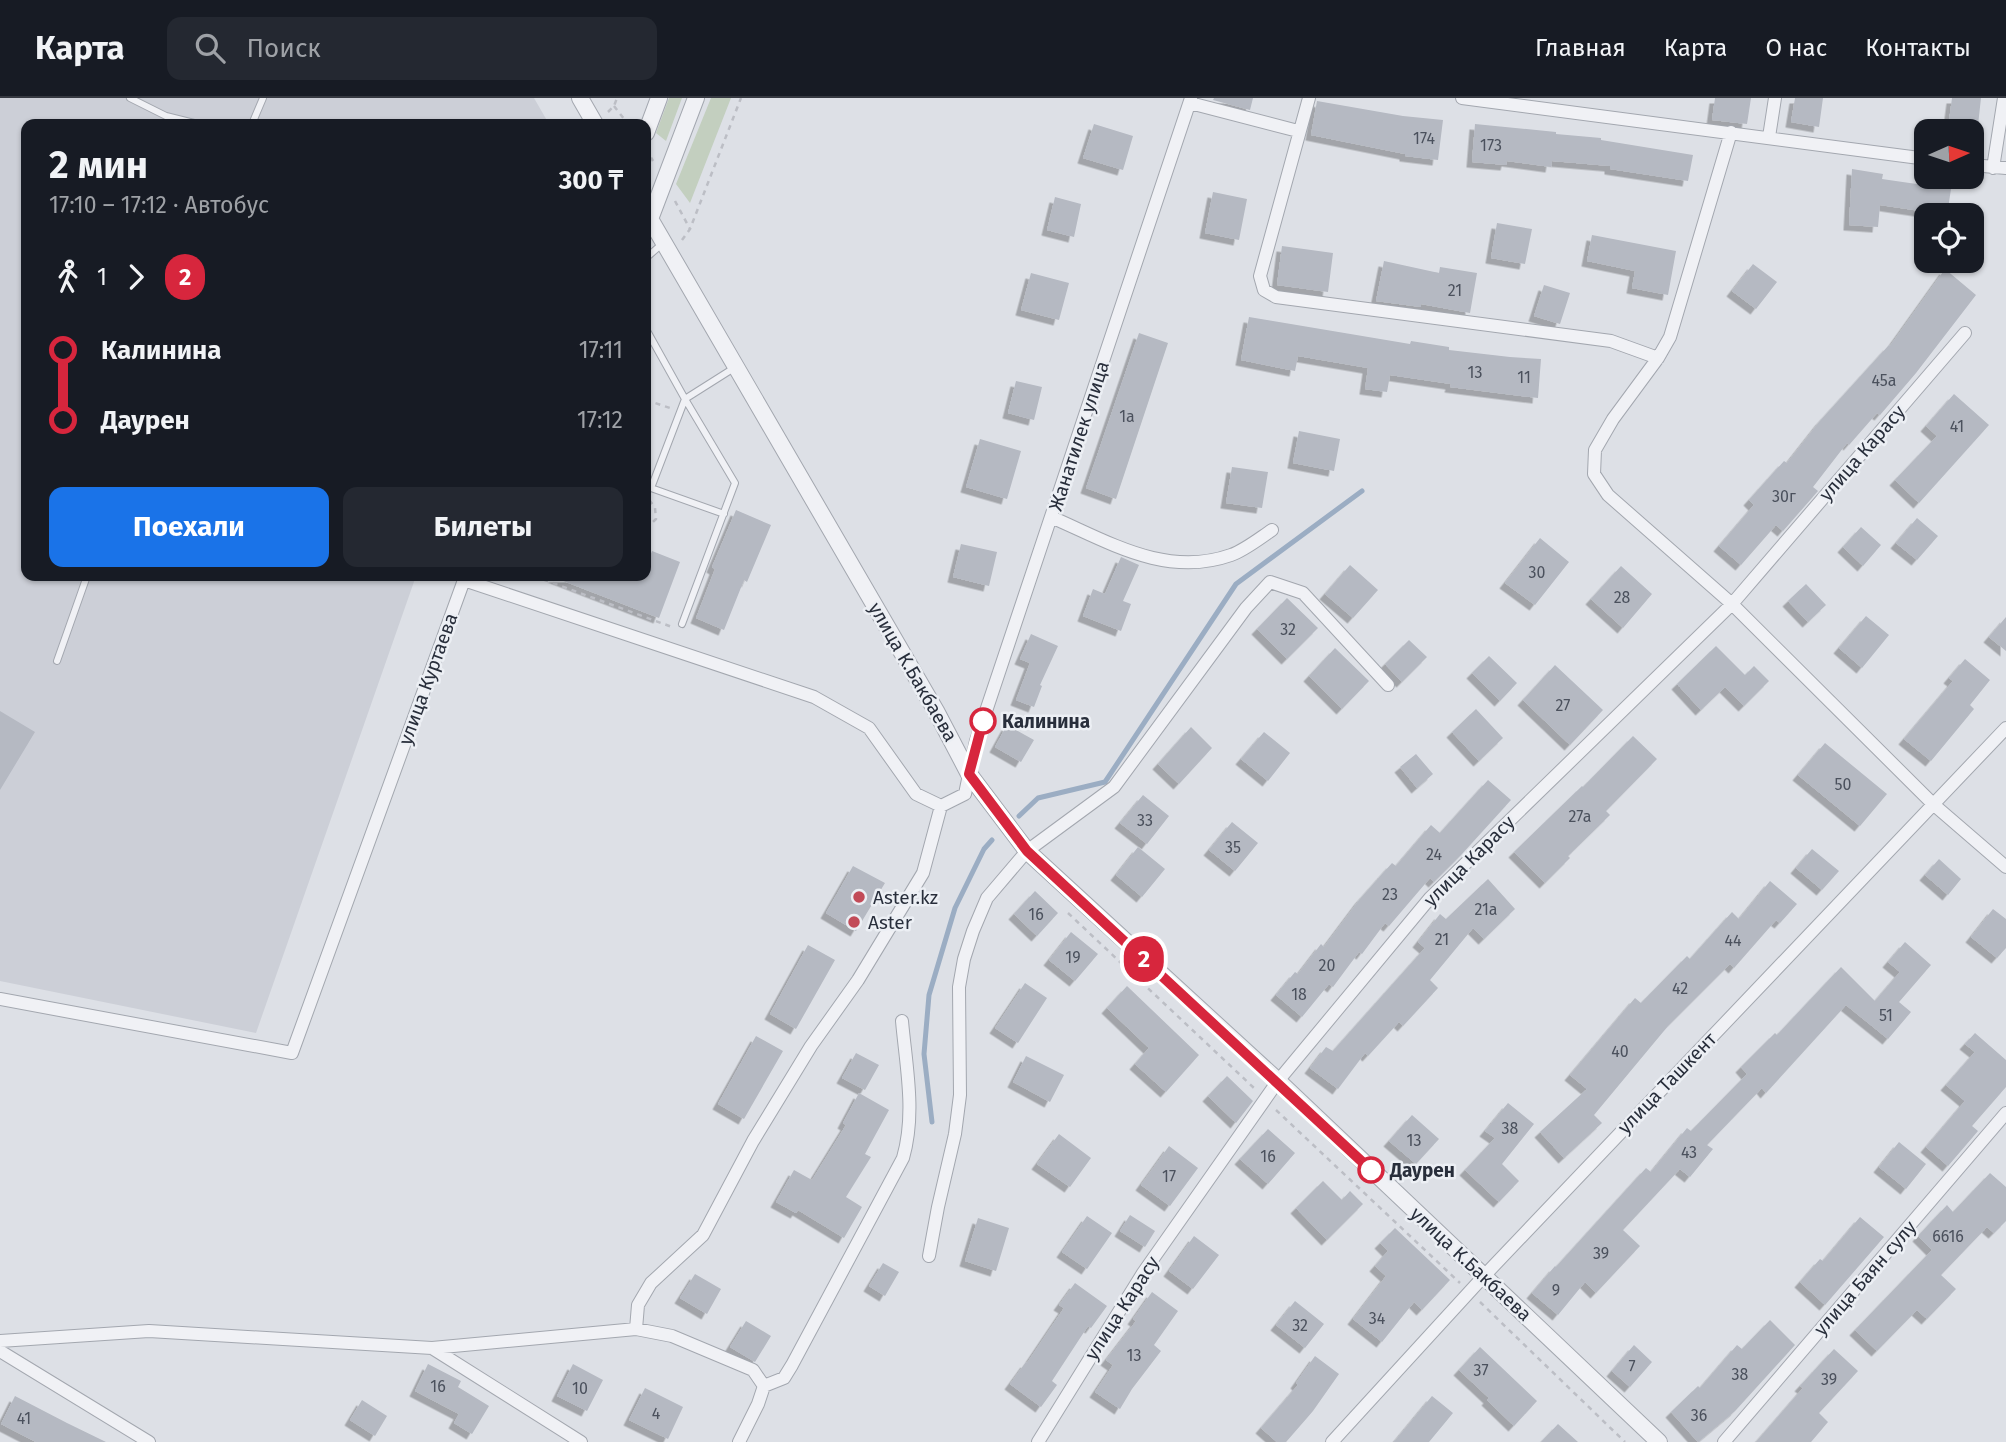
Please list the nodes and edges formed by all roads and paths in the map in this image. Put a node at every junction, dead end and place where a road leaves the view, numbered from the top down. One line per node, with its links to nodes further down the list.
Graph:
1 (130, 98): 14 (lane)
2 (263, 98): 15 (lane)
3 (580, 98): 16 (street)
4 (617, 98): 17 (path)
5 (659, 98): 18 (street)
6 (696, 98): 24 (street)
7 (741, 98): 26 (path)
8 (1308, 98): 19 (street)
9 (1462, 98): 13 (street)
10 (1775, 98): 21 (street)
11 (2004, 98): 23 (street)
12 (1190, 100): 19 (street); 38 (street, Жанатилек улица)
13 (1548, 104): 20 (street)
14 (178, 119)
15 (254, 119)
16 (592, 119)
17 (624, 119)
18 (651, 120)
19 (1298, 131): 31 (street)
20 (1731, 132): 21 (street); 31 (street)
21 (1769, 137): 22 (street)
22 (1914, 157)
23 (1999, 168)
24 (651, 209)
25 (651, 221): 27 (street, улица К.Бакбаева)
26 (690, 229)
27 (663, 242): 28 (lane); 32 (street, улица К.Бакбаева)
28 (651, 253)
29 (1965, 334): 45 (street, улица Карасу)
30 (651, 338): 33 (lane)
31 (1658, 358): 45 (street)
32 (736, 366): 33 (lane); 50 (street, улица К.Бакбаева)
33 (685, 398): 35 (lane); 37 (lane)
34 (651, 402): 35 (path)
35 (680, 411): 37 (lane)
36 (651, 504): 39 (path)
37 (724, 514): 46 (lane)
38 (1051, 517): 40 (street); 50 (street, Жанатилек улица)
39 (651, 524)
40 (1272, 530)
41 (86, 581): 47 (lane)
42 (464, 581): 56 (street, улица Куртаева)
43 (467, 581): 52 (street, улица Куртаева)
44 (547, 581): 46 (path)
45 (1732, 604): 51 (street); 58 (street, улица Карасу)
46 (682, 624)
47 (57, 661)
48 (1388, 685): 53 (street)
49 (2006, 728): 51 (street, улица Ташкент)
50 (969, 774): 52 (street); 53 (street, улица К.Бакбаева)
51 (1933, 804): 54 (street); 62 (street, улица Ташкент)
52 (941, 806): 64 (street)
53 (1027, 851): 58 (street, улица К.Бакбаева); 61 (street)
54 (2006, 867)
55 (1066, 911): 59 (path)
56 (0, 999)
57 (902, 1021): 68 (street)
58 (1278, 1082): 59 (street, улица Карасу); 62 (street, улица К.Бакбаева)
59 (1265, 1099): 63 (path); 72 (street, улица Карасу)
60 (2006, 1114): 76 (street, улица Баян сулу)
61 (929, 1256)
62 (1483, 1276): 63 (street, улица Ташкент); 75 (street, улица К.Бакбаева)
63 (1469, 1292): 73 (street, улица Ташкент); 74 (path)
64 (636, 1329): 66 (street); 68 (street)
65 (0, 1341): 66 (street)
66 (432, 1348): 70 (street)
67 (0, 1352): 69 (street)
68 (764, 1386): 71 (street)
69 (149, 1442)
70 (581, 1442)
71 (739, 1442)
72 (1038, 1442)
73 (1332, 1442)
74 (1625, 1442)
75 (1659, 1442)
76 (1724, 1442)

